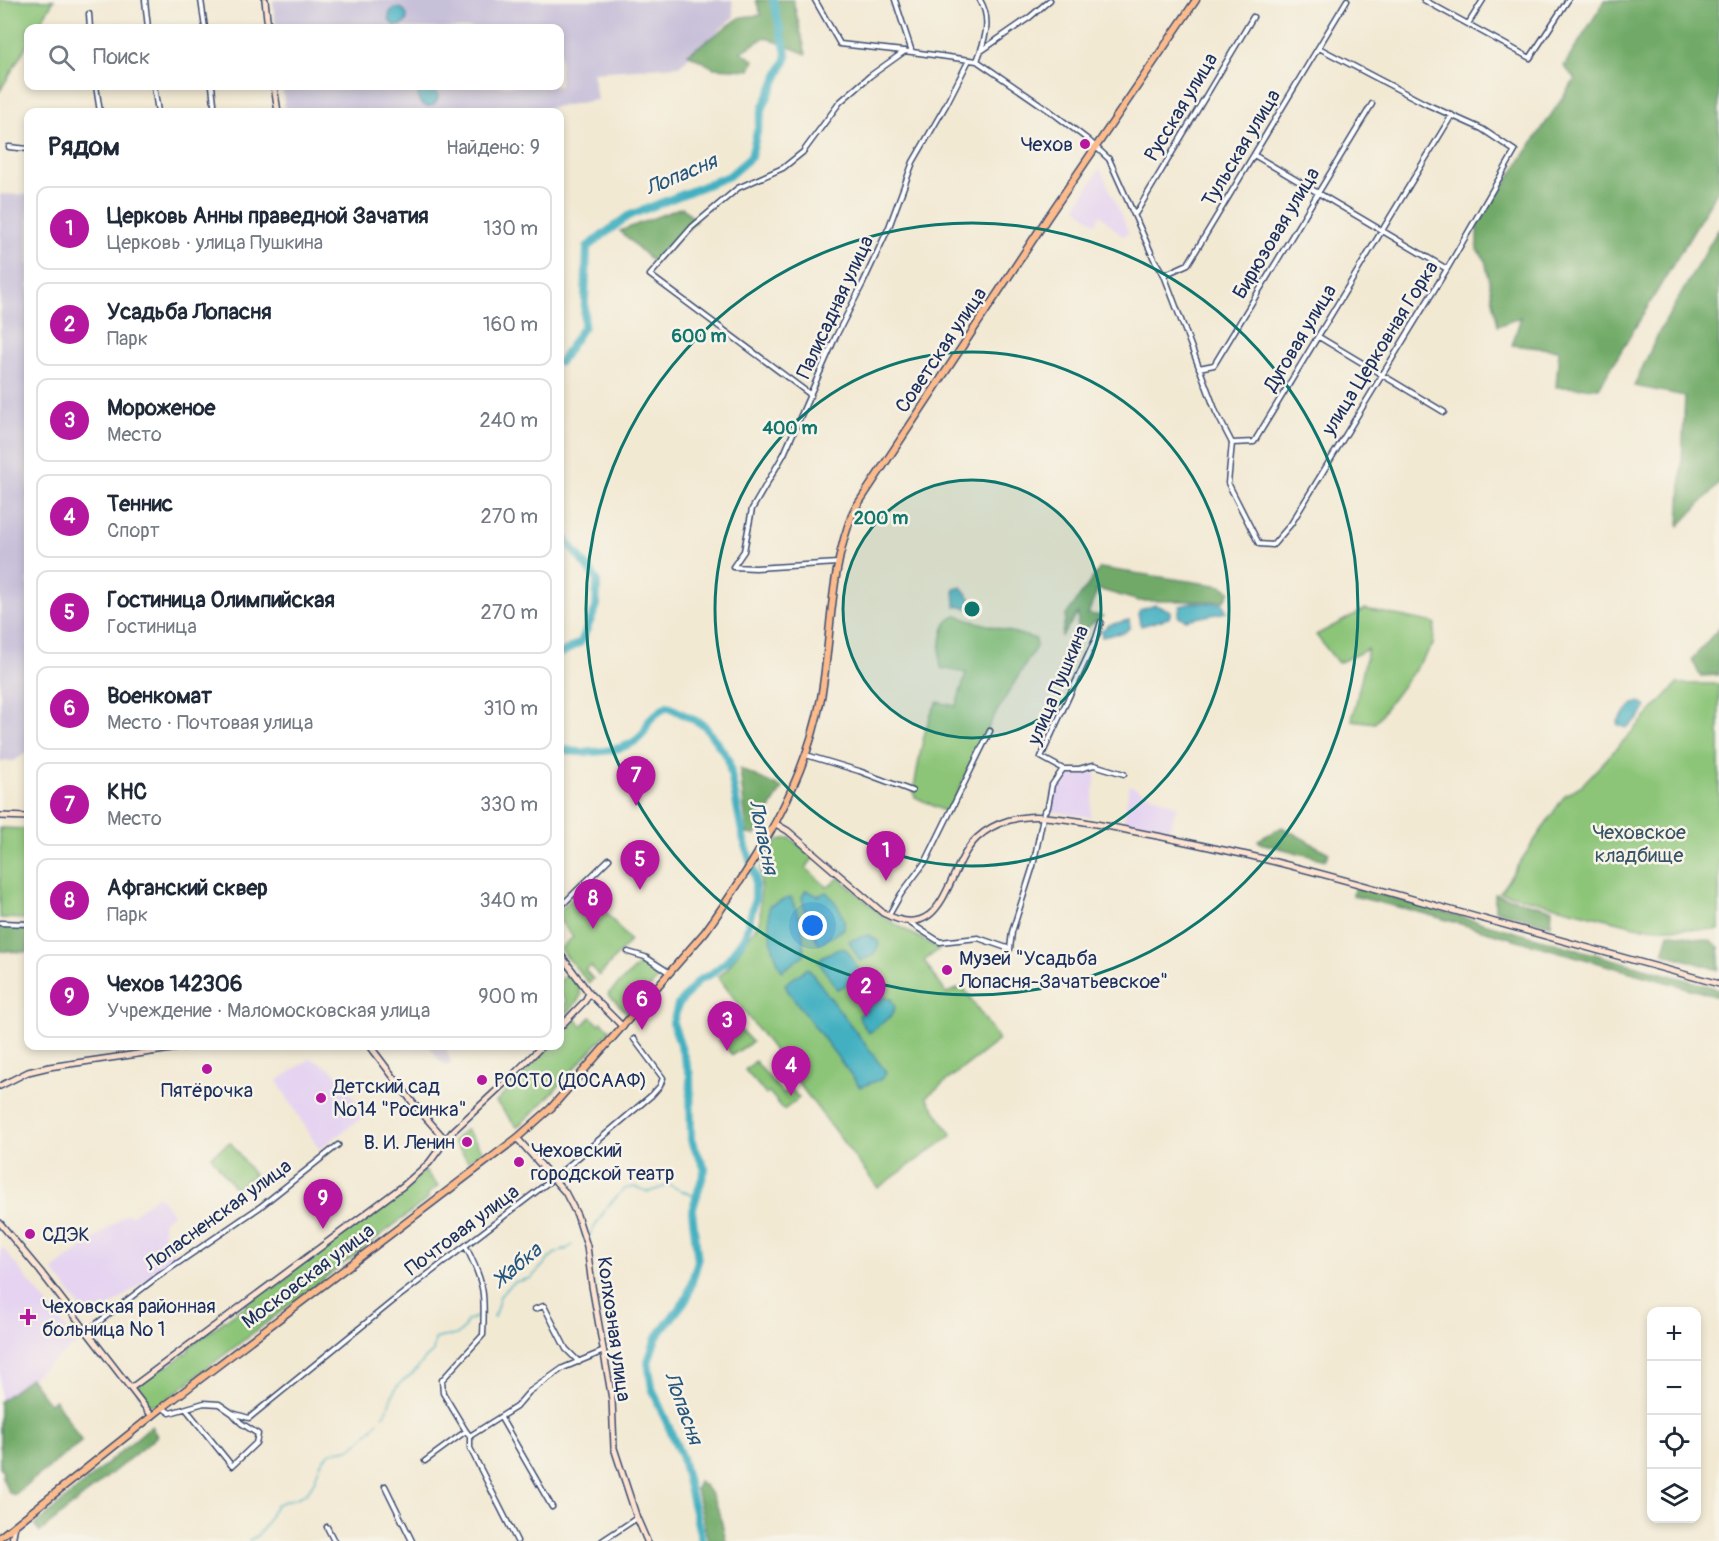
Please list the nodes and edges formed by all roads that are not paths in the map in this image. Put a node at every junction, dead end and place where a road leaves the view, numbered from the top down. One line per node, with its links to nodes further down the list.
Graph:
1 (145, 0): 16 (street)
2 (201, 0): 17 (street)
3 (265, 0): 18 (main road)
4 (815, 0): 21 (street)
5 (895, 0): 23 (street)
6 (980, 0): 22 (street)
7 (1050, 0): 22 (street)
8 (1196, 0): 36 (main road, Советская улица)
9 (1347, 0): 20 (street, Тульская улица)
10 (1424, 0): 19 (street)
11 (1483, 0): 19 (street)
12 (1568, 0): 19 (street)
13 (89, 14): 15 (street)
14 (1253, 16): 41 (street, Русская улица)
15 (90, 24)
16 (148, 24)
17 (204, 24)
18 (268, 24)
19 (1468, 24)
20 (1319, 48): 35 (street); 39 (street, Тульская улица)
21 (905, 51): 23 (street); 48 (street)
22 (981, 51): 25 (street)
23 (912, 52): 24 (street)
24 (969, 60): 25 (street); 48 (street, Палисадная улица)
25 (977, 61): 36 (street)
26 (97, 90): 31 (street)
27 (155, 90): 32 (street)
28 (212, 90): 33 (street)
29 (275, 90): 34 (main road)
30 (1372, 104): 40 (street, Бирюзовая улица)
31 (99, 108)
32 (157, 108)
33 (215, 108)
34 (277, 108)
35 (1452, 115): 42 (street, Дуговая улица); 43 (street, улица Церковная Горка)
36 (1096, 146): 41 (street); 51 (main road, Советская улица)
37 (9, 147): 38 (street)
38 (24, 149)
39 (1254, 155): 40 (street); 44 (street, Тульская улица)
40 (1318, 193): 42 (street); 46 (street, Бирюзовая улица)
41 (1135, 213): 44 (street)
42 (1382, 231): 43 (street); 45 (street, Дуговая улица)
43 (1447, 269): 47 (street, улица Церковная Горка)
44 (1164, 275): 46 (street)
45 (1319, 337): 47 (street); 50 (street, Дуговая улица)
46 (1199, 368): 50 (street)
47 (1382, 374): 49 (street); 50 (street, улица Церковная Горка)
48 (811, 395): 51 (street, Палисадная улица)
49 (1444, 412)
50 (1232, 443)
51 (838, 563): 54 (main road, Советская улица)
52 (1101, 622): 55 (street, улица Пушкина)
53 (990, 730): 65 (street)
54 (806, 755): 57 (street); 61 (main road, Советская улица)
55 (1062, 769): 56 (street); 60 (street, улица Пушкина)
56 (1124, 774)
57 (912, 791)
58 (0, 816): 59 (main road)
59 (24, 817)
60 (1044, 817): 66 (main road); 66 (street, улица Пушкина); 72 (main road)
61 (776, 824): 63 (main road, Советская улица); 65 (main road)
62 (609, 860): 64 (street)
63 (727, 902): 71 (main road, Московская улица)
64 (564, 903)
65 (889, 916): 66 (main road)
66 (907, 921)
67 (0, 923): 68 (street)
68 (24, 924)
69 (628, 952): 71 (street)
70 (564, 959): 73 (main road)
71 (671, 973): 75 (main road, Московская улица)
72 (1719, 984)
73 (589, 993): 74 (main road); 75 (main road)
74 (564, 1023)
75 (623, 1027): 83 (main road, Московская улица)
76 (634, 1040): 86 (street, Почтовая улица)
77 (165, 1050): 80 (main road)
78 (373, 1050): 82 (main road)
79 (538, 1050): 81 (main road)
80 (0, 1086)
81 (452, 1132): 82 (main road); 84 (main road)
82 (440, 1134): 84 (main road)
83 (517, 1138): 86 (main road, Колхозная улица); 94 (main road, Московская улица)
84 (444, 1144): 93 (main road)
85 (338, 1145): 90 (street, Лопасненская улица)
86 (554, 1178): 88 (street, Почтовая улица); 91 (main road, Колхозная улица)
87 (0, 1223): 90 (main road)
88 (466, 1247): 96 (street, Почтовая улица); 99 (street)
89 (535, 1309): 92 (street)
90 (87, 1331): 93 (main road)
91 (604, 1351): 92 (street); 104 (main road, Колхозная улица)
92 (579, 1362): 98 (street)
93 (131, 1388): 97 (main road)
94 (162, 1408): 95 (street, Почтовая улица); 97 (main road, Московская улица)
95 (186, 1409): 96 (street, Почтовая улица); 96 (street, Почтовая улица)
96 (232, 1413)
97 (152, 1416): 105 (main road, Московская улица)
98 (501, 1418): 100 (street); 103 (street)
99 (466, 1431): 100 (street); 101 (street)
100 (471, 1436): 112 (street)
101 (425, 1461)
102 (385, 1486): 111 (street)
103 (552, 1507)
104 (637, 1518): 113 (street); 114 (main road, Колхозная улица)
105 (15, 1525): 107 (main road, Московская улица); 109 (main road)
106 (327, 1527): 110 (street)
107 (0, 1537): 108 (main road)
108 (3, 1541)
109 (12, 1541)
110 (334, 1541)
111 (412, 1541)
112 (517, 1541)
113 (602, 1541)
114 (647, 1541)

